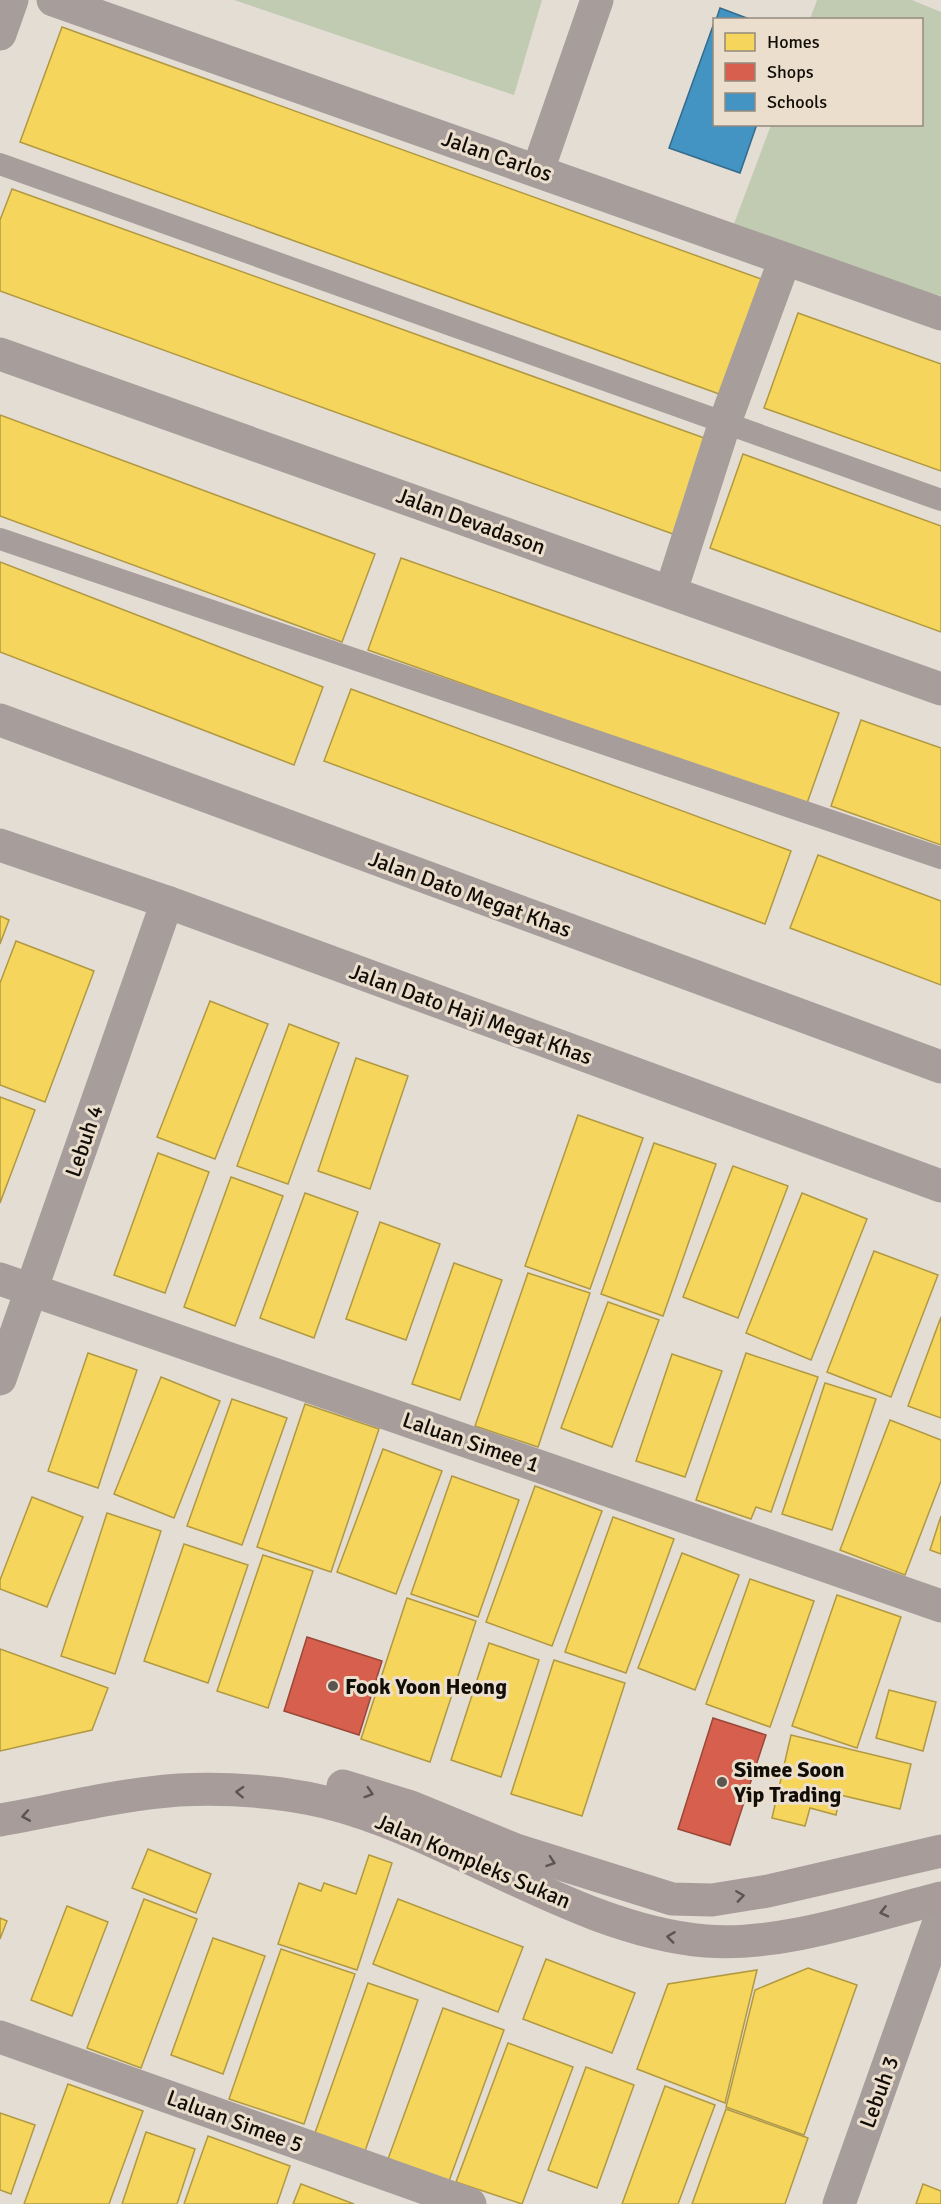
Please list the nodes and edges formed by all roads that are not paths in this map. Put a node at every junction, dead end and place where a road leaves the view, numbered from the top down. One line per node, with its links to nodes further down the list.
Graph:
1 (12, 0): 4 (street)
2 (53, 0): 6 (street, Jalan Carlos)
3 (597, 0): 6 (street)
4 (0, 34)
5 (0, 164): 10 (lane)
6 (537, 170): 7 (street, Jalan Carlos)
7 (785, 259): 8 (street, Jalan Carlos); 10 (street)
8 (941, 314)
9 (0, 354): 13 (street, Jalan Devadason)
10 (725, 422): 11 (lane); 13 (street)
11 (941, 500)
12 (0, 539): 17 (lane)
13 (671, 591): 14 (street, Jalan Devadason)
14 (941, 689)
15 (0, 720): 19 (street, Jalan Dato Megat Khas)
16 (0, 845): 18 (street, Jalan Dato Haji Megat Khas)
17 (941, 858)
18 (167, 902): 20 (street, Jalan Dato Haji Megat Khas); 22 (street, Lebuh 4)
19 (941, 1067)
20 (941, 1186)
21 (0, 1278): 22 (street, Laluan Simee 1)
22 (32, 1289): 23 (street, Lebuh 4); 24 (street, Laluan Simee 1)
23 (0, 1380)
24 (941, 1606)
25 (0, 1798): 27 (main road, Jalan Kompleks Sukan, one-way to 27)
26 (0, 1820): 28 (main road, Jalan Kompleks Sukan, one-way to 26)
27 (941, 1851)
28 (941, 1898)
29 (941, 1916): 30 (street, Lebuh 3)
30 (930, 1984): 33 (street, Lebuh 3)
31 (0, 2037): 32 (street, Laluan Simee 5)
32 (470, 2204)
33 (839, 2204)

